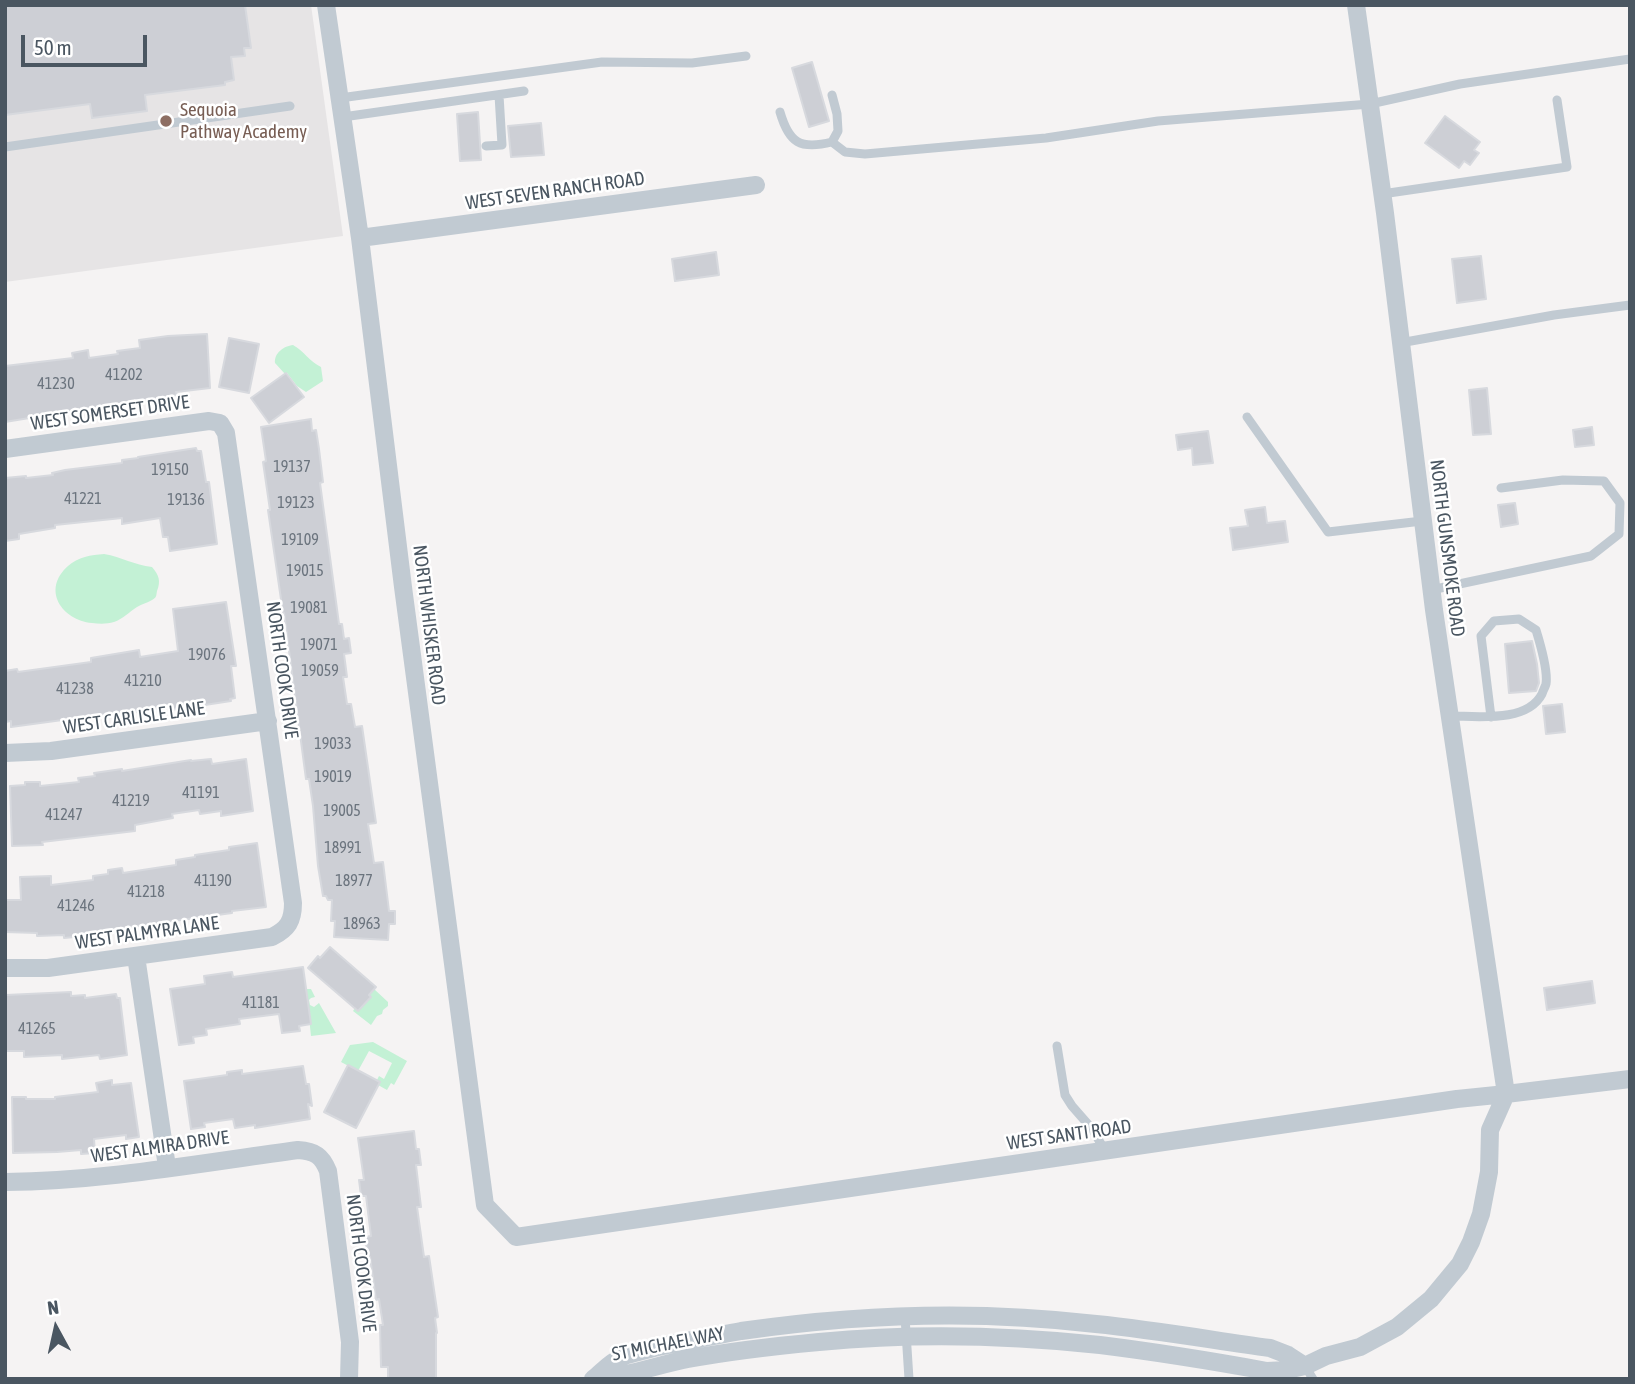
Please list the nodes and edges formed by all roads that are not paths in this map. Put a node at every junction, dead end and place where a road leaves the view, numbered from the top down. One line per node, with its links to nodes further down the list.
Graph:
1 (326, 5): 8 (street, NORTH WHISKER ROAD)
2 (1356, 5): 10 (street, NORTH GUNSMOKE ROAD)
3 (746, 56): 8 (lane)
4 (1630, 59): 10 (lane)
5 (524, 91): 6 (lane)
6 (499, 95): 13 (lane); 15 (lane)
7 (832, 95): 14 (lane)
8 (340, 98): 13 (street, NORTH WHISKER ROAD)
9 (1556, 100): 18 (lane)
10 (1370, 104): 14 (lane); 18 (street, NORTH GUNSMOKE ROAD)
11 (290, 106): 16 (lane)
12 (780, 112): 14 (lane)
13 (343, 117): 19 (street, NORTH WHISKER ROAD)
14 (832, 142)
15 (486, 146)
16 (5, 147)
17 (756, 185): 19 (street, WEST SEVEN RANCH ROAD)
18 (1382, 194): 21 (street, NORTH GUNSMOKE ROAD)
19 (360, 238): 42 (street, NORTH WHISKER ROAD)
20 (1630, 305): 21 (lane)
21 (1400, 343): 26 (street, NORTH GUNSMOKE ROAD)
22 (1247, 417): 26 (lane)
23 (220, 423): 24 (street, WEST SOMERSET DRIVE); 30 (street, NORTH COOK DRIVE)
24 (5, 449)
25 (1501, 488): 27 (lane)
26 (1422, 521): 27 (street, NORTH GUNSMOKE ROAD)
27 (1431, 590): 28 (street, NORTH GUNSMOKE ROAD)
28 (1450, 716): 29 (lane); 37 (street, NORTH GUNSMOKE ROAD)
29 (1491, 717): 29 (lane)
30 (268, 721): 31 (street, WEST CARLISLE LANE); 32 (street, NORTH COOK DRIVE)
31 (5, 753)
32 (290, 924): 33 (street, WEST PALMYRA LANE)
33 (136, 956): 34 (street, WEST PALMYRA LANE); 40 (street)
34 (5, 968)
35 (1057, 1046): 38 (lane)
36 (1630, 1079): 37 (street, WEST SANTI ROAD)
37 (1506, 1094): 38 (street, WEST SANTI ROAD); 47 (street, ST MICHAEL WAY)
38 (1105, 1151): 42 (street, WEST SANTI ROAD)
39 (318, 1155): 40 (street, WEST ALMIRA DRIVE); 49 (street, NORTH COOK DRIVE)
40 (167, 1167): 41 (street, WEST ALMIRA DRIVE)
41 (5, 1182)
42 (516, 1237)
43 (905, 1317): 44 (street, ST MICHAEL WAY); 45 (lane); 48 (street, ST MICHAEL WAY)
44 (1117, 1327): 46 (lane); 47 (street, ST MICHAEL WAY)
45 (906, 1338): 46 (street, ST MICHAEL WAY); 48 (street, ST MICHAEL WAY); 50 (lane)
46 (1115, 1347): 47 (street, ST MICHAEL WAY)
47 (1306, 1375)
48 (594, 1378)
49 (349, 1379)
50 (909, 1379)

